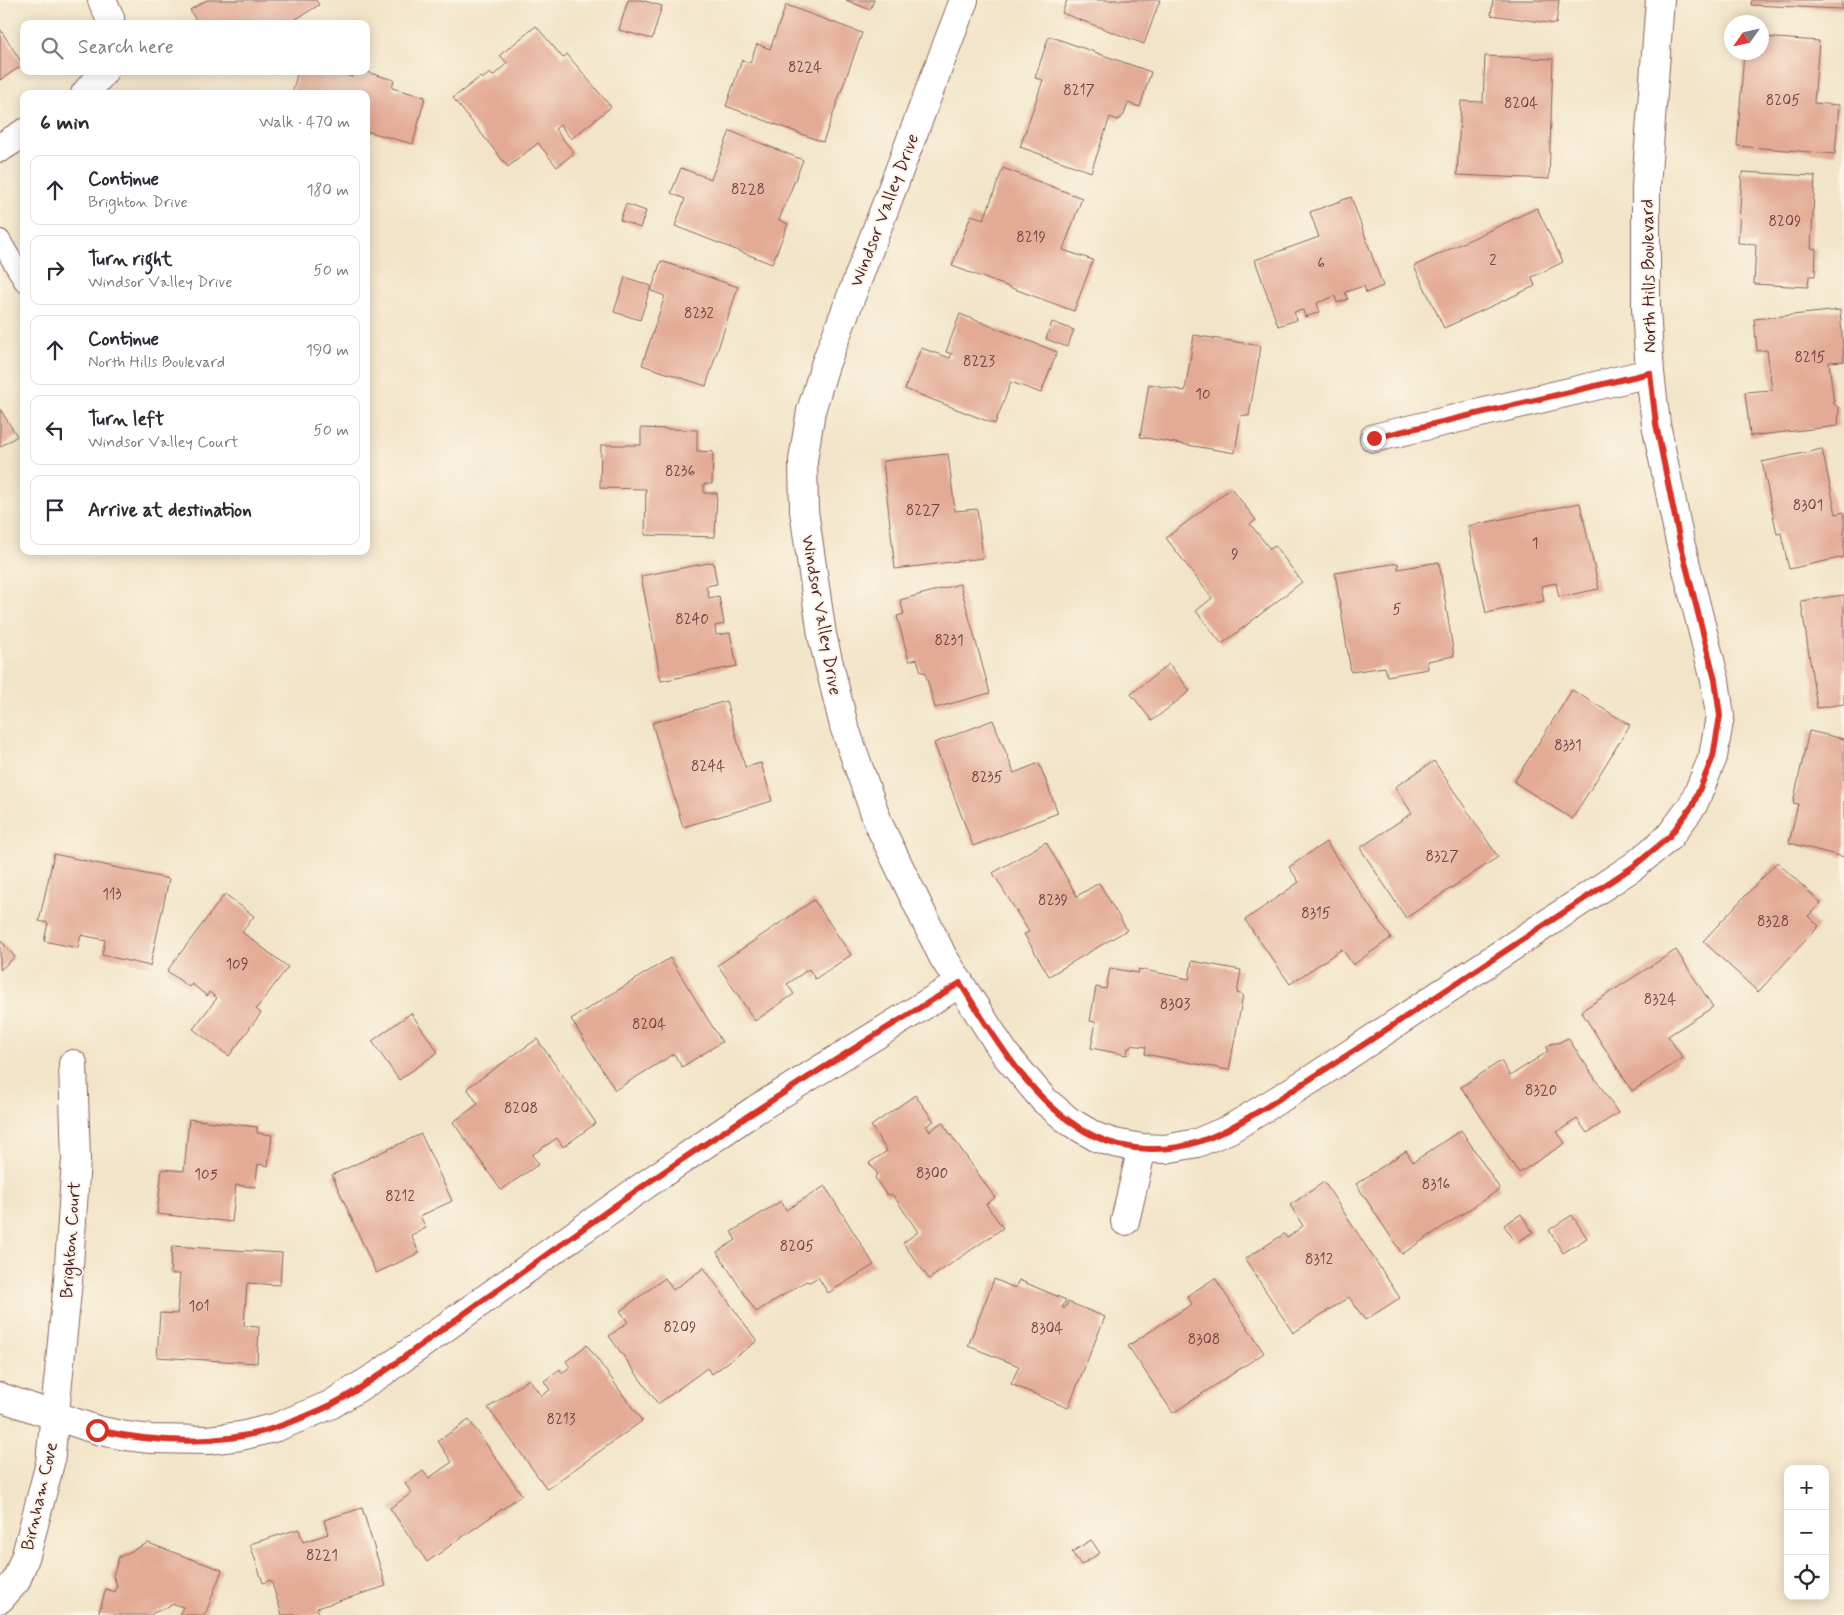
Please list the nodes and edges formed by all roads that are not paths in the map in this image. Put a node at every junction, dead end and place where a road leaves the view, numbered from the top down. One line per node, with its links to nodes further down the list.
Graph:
1 (964, 0): 11 (street, Windsor Valley Drive)
2 (1660, 0): 9 (street, North Hills Boulevard)
3 (101, 75): 4 (street)
4 (88, 90)
5 (20, 136): 6 (street)
6 (0, 148)
7 (0, 240): 8 (lane)
8 (20, 274)
9 (1650, 373): 10 (street); 13 (street, North Hills Boulevard)
10 (1374, 438)
11 (960, 983): 13 (street, Windsor Valley Drive); 16 (street)
12 (73, 1064): 16 (street, Brighton Court)
13 (1153, 1148): 14 (street)
14 (1125, 1221)
15 (0, 1397): 16 (street)
16 (55, 1416): 17 (street, Birnham Cove)
17 (0, 1599)

